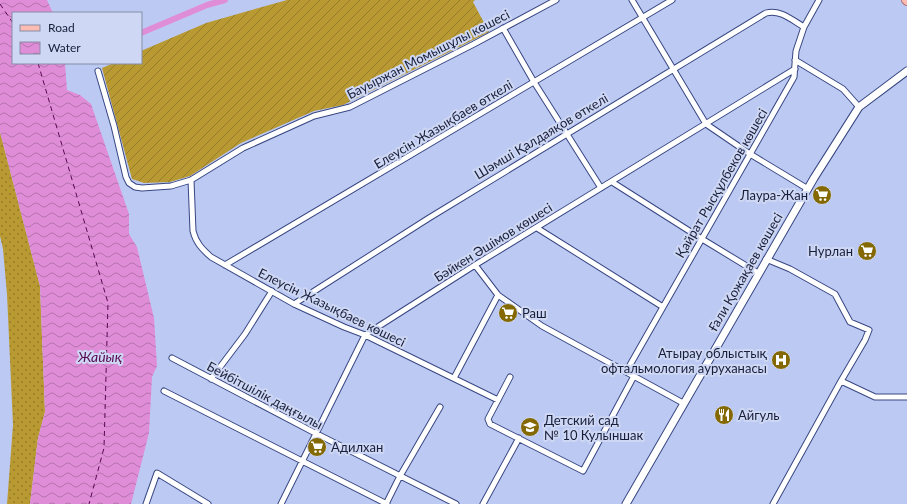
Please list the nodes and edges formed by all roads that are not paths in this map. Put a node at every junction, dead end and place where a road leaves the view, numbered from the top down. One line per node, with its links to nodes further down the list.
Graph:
1 (556, 0): 7 (street, Бауыржан Момышұлы көшесі)
2 (632, 0): 5 (street)
3 (672, 0): 5 (street, Елеусін Жазықбаев өткелі)
4 (819, 0): 6 (street, Қайрат Рысқұлбеков көшесі)
5 (642, 18): 9 (street); 13 (street, Елеусін Жазықбаев өткелі)
6 (804, 27): 8 (street, Қайрат Рысқұлбеков көшесі); 9 (street, Шәмші Қалдаяқов өткелі)
7 (503, 28): 13 (street); 18 (street, Бауыржан Момышұлы көшесі)
8 (795, 60): 10 (street, Қайрат Рысқұлбеков көшесі); 14 (street)
9 (673, 69): 15 (street); 16 (street, Шәмші Қалдаяқов өткелі)
10 (795, 69): 15 (street, Бәйкен Әшімов көшесі); 17 (street, Қайрат Рысқұлбеков көшесі)
11 (98, 71): 18 (street, Бауыржан Момышұлы көшесі)
12 (907, 71): 14 (street, Ғали Қожақаев көшесі)
13 (534, 82): 16 (street); 25 (street, Елеусін Жазықбаев өткелі)
14 (858, 107): 21 (street, Ғали Қожақаев көшесі)
15 (706, 124): 17 (street); 19 (street, Бәйкен Әшімов көшесі)
16 (567, 133): 20 (street); 30 (street, Шәмші Қалдаяқов өткелі)
17 (750, 154): 21 (street); 23 (street, Қайрат Рысқұлбеков көшесі)
18 (191, 180): 25 (street, Елеусін Жазықбаев көшесі)
19 (612, 182): 20 (street, Бәйкен Әшімов көшесі); 23 (street)
20 (601, 188): 22 (street, Бәйкен Әшімов көшесі)
21 (808, 189): 24 (street, Ғали Қожақаев көшесі)
22 (537, 228): 26 (street, Бәйкен Әшімов көшесі); 31 (street)
23 (702, 239): 27 (street); 31 (street, Қайрат Рысқұлбеков көшесі)
24 (766, 259): 27 (street, Ғали Қожақаев көшесі); 39 (street)
25 (225, 265): 28 (street, Елеусін Жазықбаев көшесі)
26 (475, 265): 29 (street); 32 (street, Бәйкен Әшімов көшесі)
27 (758, 273): 43 (street, Ғали Қожақаев көшесі)
28 (272, 291): 30 (street, Елеусін Жазықбаев көшесі); 38 (street)
29 (498, 295): 34 (street); 37 (street)
30 (294, 304): 32 (street, Елеусін Жазықбаев көшесі)
31 (663, 307): 34 (street, Қайрат Рысқұлбеков көшесі)
32 (365, 335): 37 (street, Елеусін Жазықбаев көшесі); 45 (street)
33 (172, 358): 38 (street, Бейбітшілік даңғылы)
34 (626, 372): 35 (street)
35 (634, 376): 43 (street); 46 (street)
36 (510, 377): 42 (street)
37 (454, 378): 42 (street, Елеусін Жазықбаев көшесі)
38 (211, 379): 45 (street, Бейбітшілік даңғылы)
39 (841, 380): 41 (street); 56 (street)
40 (164, 391): 47 (street)
41 (907, 397)
42 (498, 400): 46 (street)
43 (683, 403): 55 (street, Ғали Қожақаев көшесі)
44 (440, 407): 48 (street)
45 (315, 434): 47 (street); 48 (street, Бейбітшілік даңғылы)
46 (519, 438): 54 (street)
47 (302, 461): 51 (street); 52 (street)
48 (400, 476): 52 (street); 53 (street, Бейбітшілік даңғылы)
49 (146, 504): 50 (street)
50 (208, 504)
51 (280, 504)
52 (386, 504)
53 (456, 504)
54 (483, 504)
55 (626, 504)
56 (773, 504)

